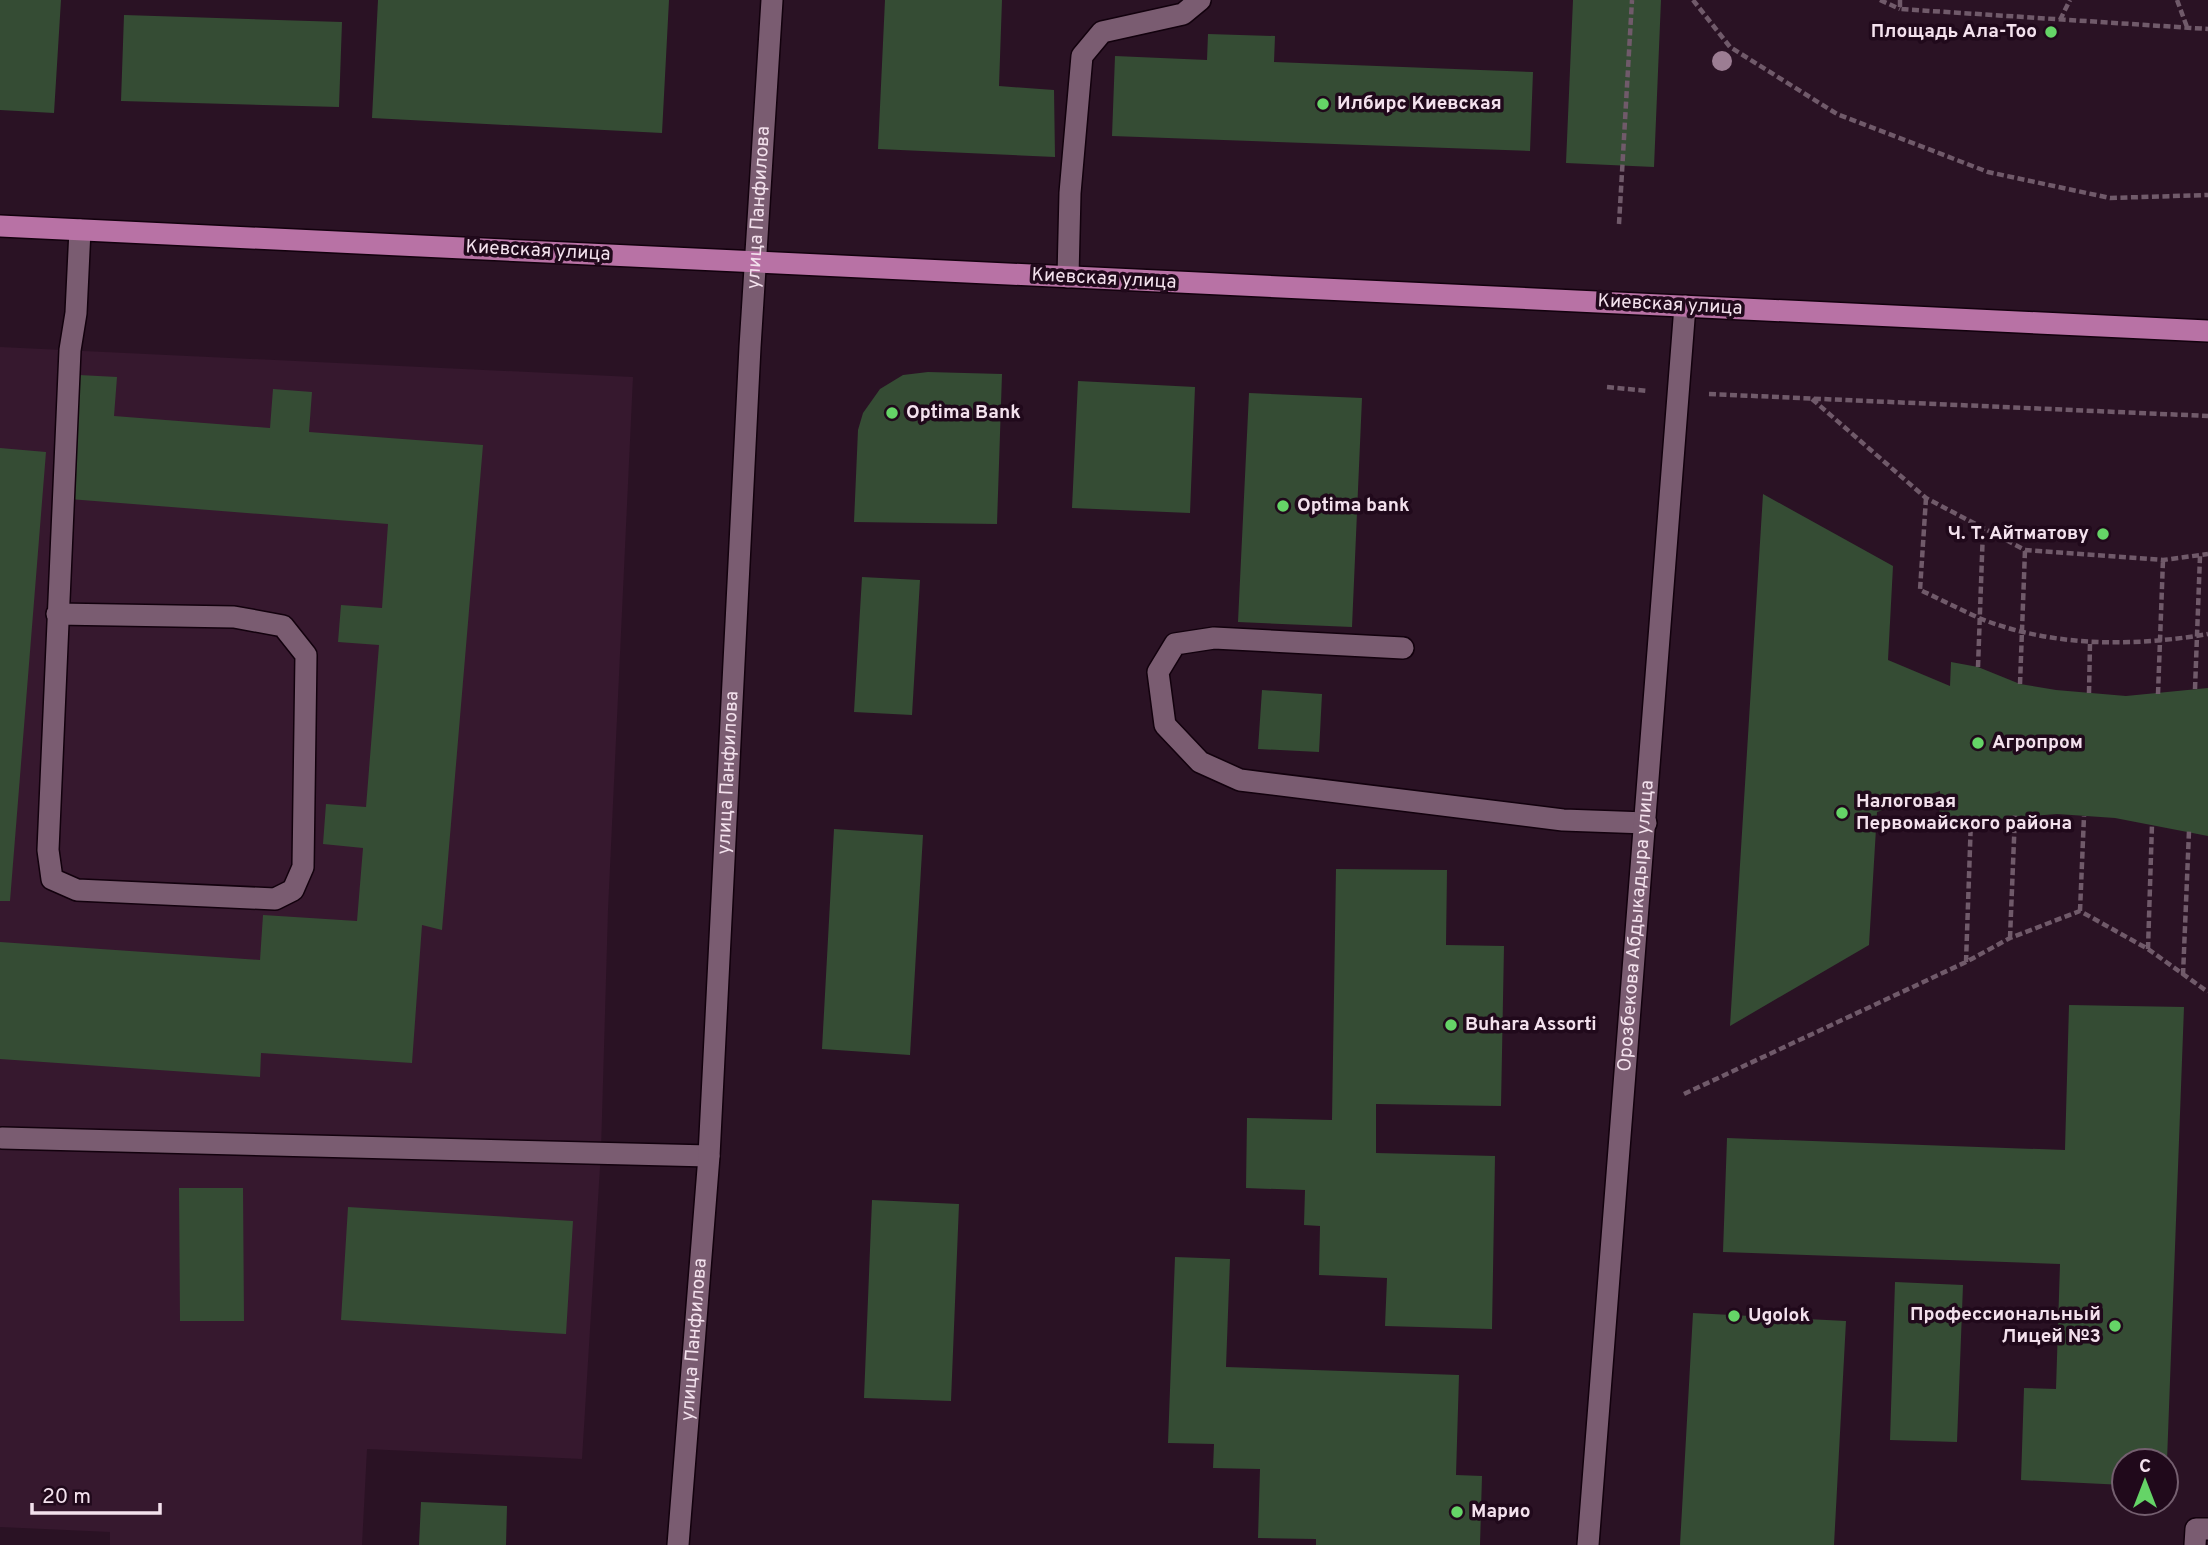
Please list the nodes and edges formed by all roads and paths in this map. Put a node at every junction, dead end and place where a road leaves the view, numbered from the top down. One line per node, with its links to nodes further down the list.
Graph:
1 (772, 0): 17 (street, улица Панфилова)
2 (1200, 0): 18 (street)
3 (1632, 0): 14 (path)
4 (1693, 0): 13 (path)
5 (1880, 0): 9 (path)
6 (1900, 0): 9 (path)
7 (2070, 0): 10 (path)
8 (2177, 0): 11 (path)
9 (1900, 9): 10 (path)
10 (2060, 20): 11 (path)
11 (2187, 27): 12 (path)
12 (2208, 29)
13 (2208, 195)
14 (1619, 224)
15 (0, 226): 16 (main road, Киевская улица)
16 (80, 230): 17 (main road, Киевская улица); 30 (street)
17 (757, 262): 18 (main road, Киевская улица); 57 (street, улица Панфилова)
18 (1068, 277): 19 (main road, Киевская улица)
19 (1685, 306): 20 (main road, Киевская улица); 21 (street, Орозбекова Абдыкадыра улица)
20 (2208, 331)
21 (1680, 393): 22 (path); 46 (street, Орозбекова Абдыкадыра улица)
22 (1812, 399): 23 (path); 24 (path)
23 (2208, 416)
24 (1926, 498): 25 (path); 31 (path)
25 (1983, 530): 26 (path); 31 (path)
26 (2025, 550): 29 (path); 32 (path)
27 (2208, 554): 28 (path)
28 (2200, 556): 29 (path); 34 (path)
29 (2163, 560): 35 (path)
30 (57, 614): 30 (street)
31 (1980, 618): 32 (path); 38 (path)
32 (2022, 631): 36 (path); 39 (path)
33 (2208, 634): 34 (path)
34 (2197, 636): 35 (path); 40 (path)
35 (2160, 641): 36 (path); 42 (path)
36 (2091, 643): 41 (path)
37 (1404, 648): 46 (street)
38 (1978, 667)
39 (2020, 684)
40 (2195, 689)
41 (2089, 693)
42 (2158, 694)
43 (2015, 815): 50 (path)
44 (2084, 816): 49 (path)
45 (1971, 819): 52 (path)
46 (1646, 823): 60 (street, Орозбекова Абдыкадыра улица)
47 (2152, 824): 51 (path)
48 (2189, 831): 53 (path)
49 (2080, 911): 50 (path); 51 (path)
50 (2010, 938): 52 (path)
51 (2148, 950): 53 (path)
52 (1966, 962): 55 (path)
53 (2183, 975): 54 (path)
54 (2208, 992)
55 (1684, 1094)
56 (2, 1138): 57 (street)
57 (709, 1156): 59 (street, улица Панфилова)
58 (2208, 1529): 61 (street)
59 (678, 1545)
60 (1588, 1545)
61 (2195, 1545)

